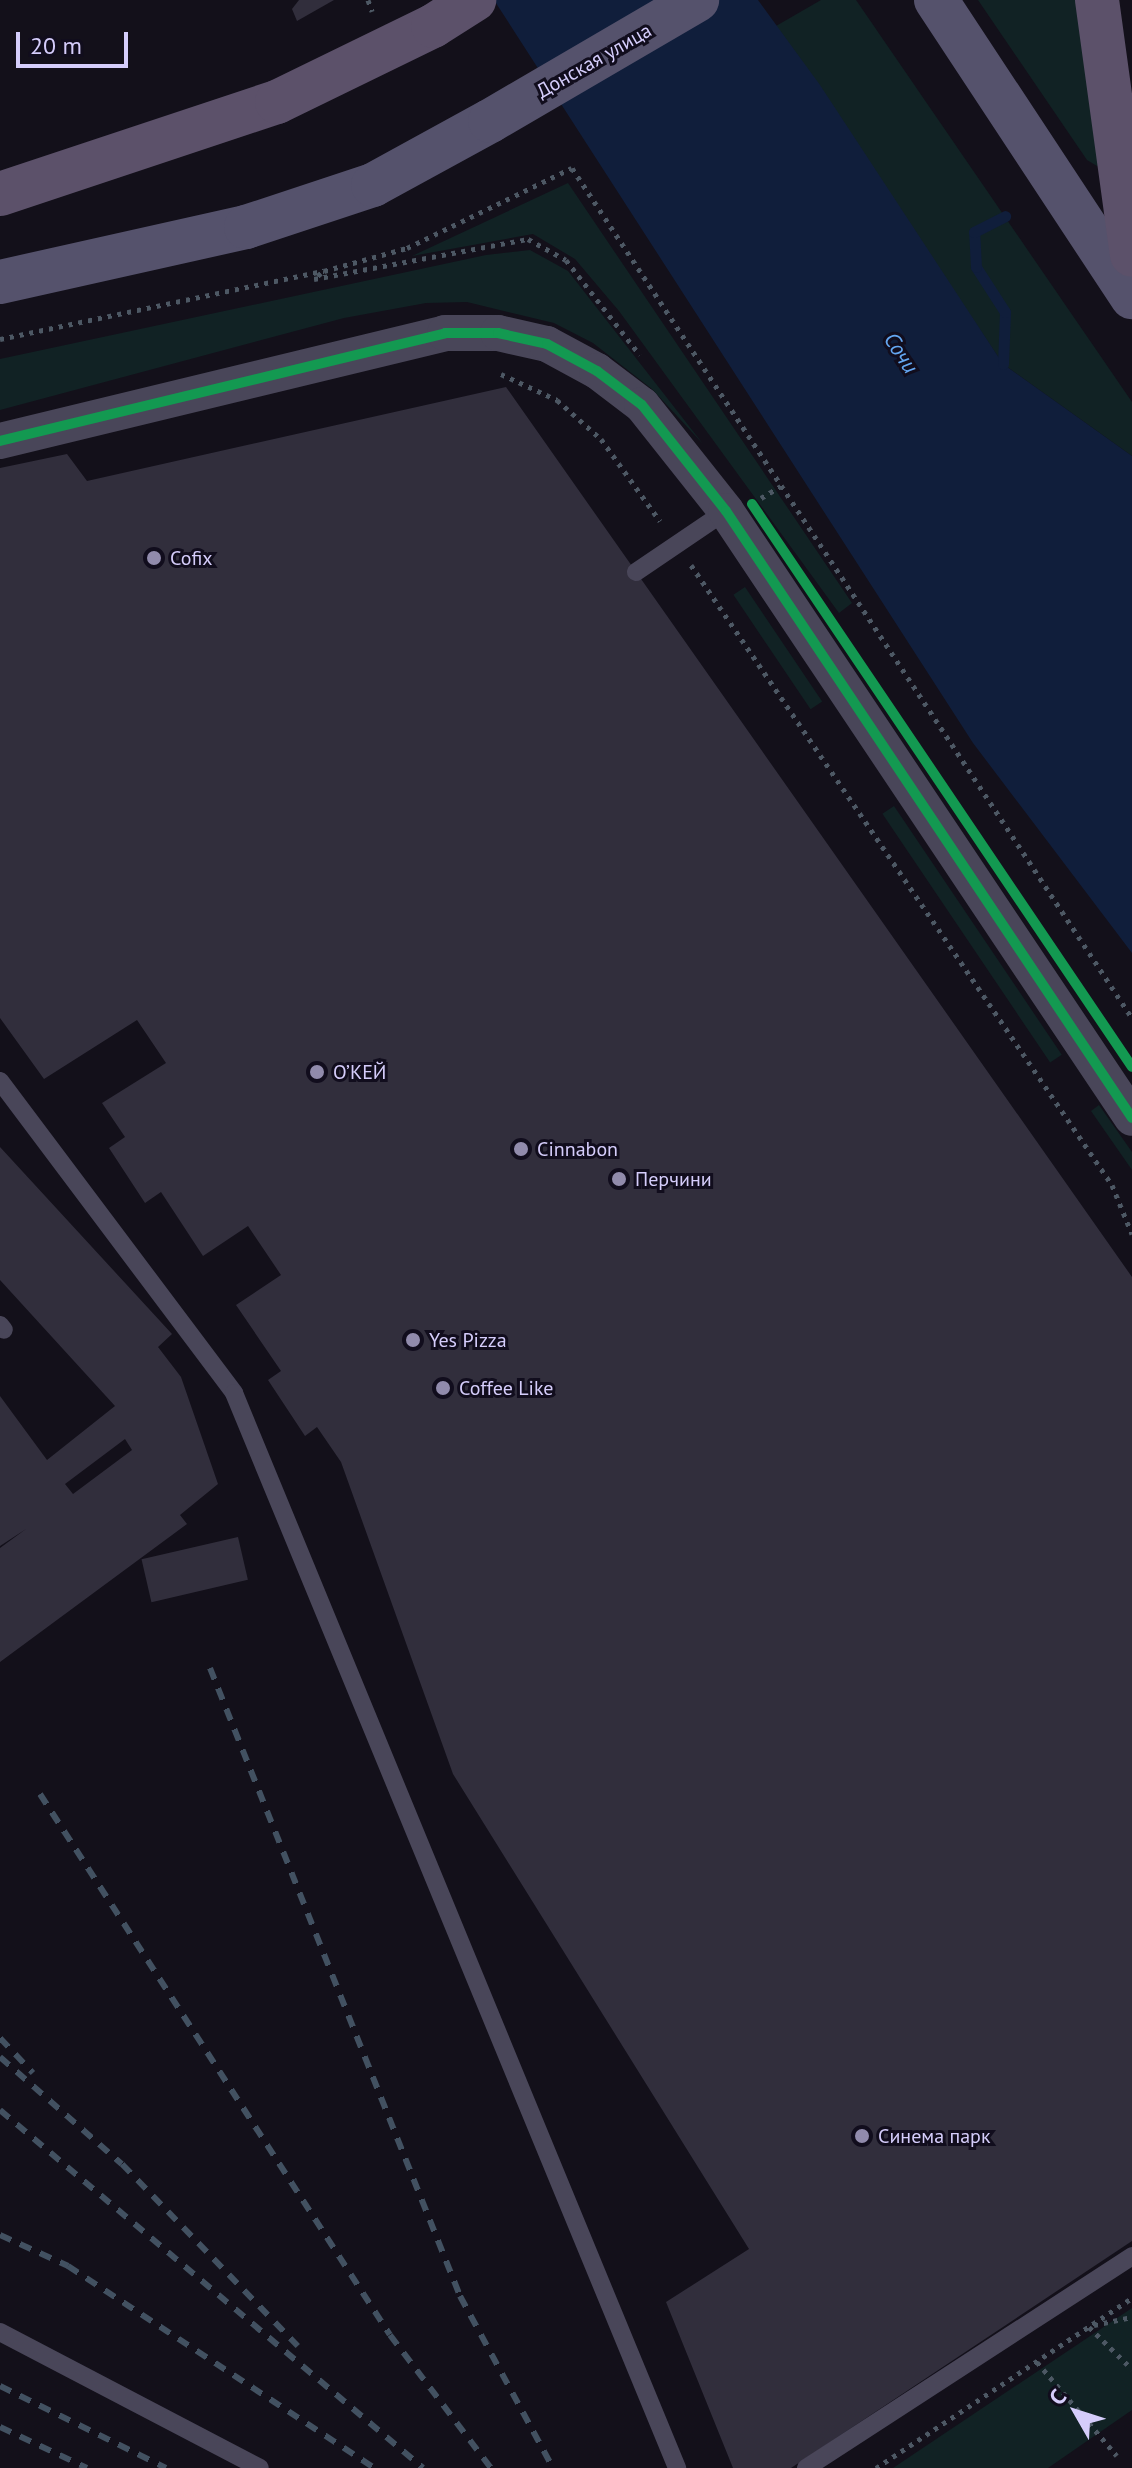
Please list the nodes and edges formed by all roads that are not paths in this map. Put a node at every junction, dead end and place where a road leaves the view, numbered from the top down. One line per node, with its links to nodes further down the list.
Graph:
1 (474, 0): 5 (main road, bridge)
2 (697, 0): 7 (main road, Донская улица, bridge)
3 (936, 0): 8 (main road)
4 (1097, 0): 6 (main road)
5 (0, 194)
6 (1132, 255)
7 (0, 282)
8 (1132, 297)
9 (0, 441): 10 (street)
10 (739, 507): 11 (lane); 13 (street)
11 (636, 572)
12 (0, 1081): 17 (lane)
13 (1132, 1118)
14 (1132, 2256): 18 (lane)
15 (0, 2332): 16 (lane)
16 (260, 2468)
17 (677, 2468)
18 (806, 2468)

